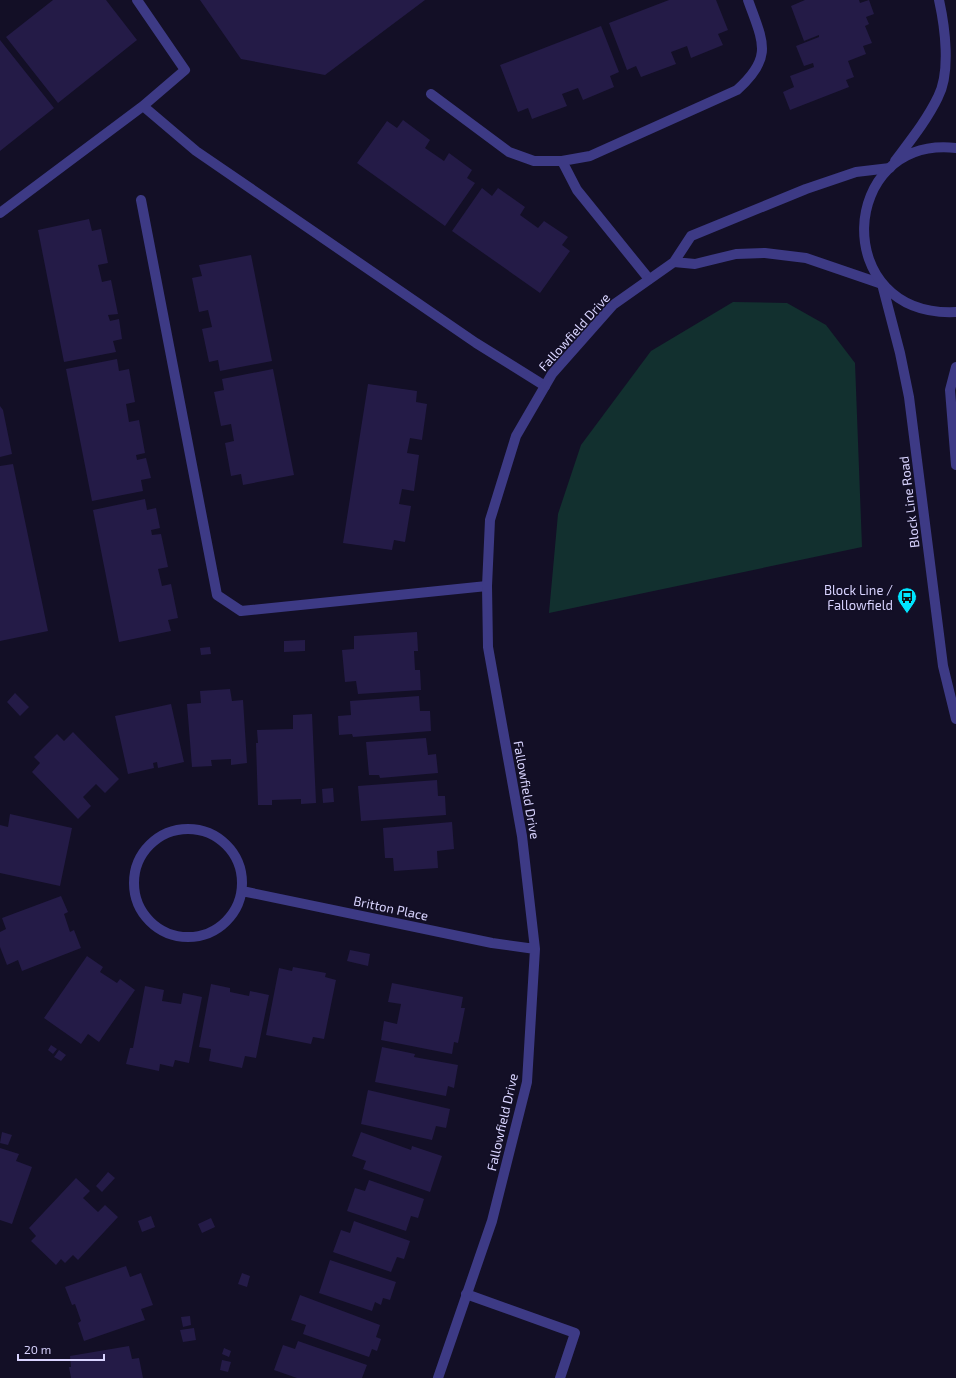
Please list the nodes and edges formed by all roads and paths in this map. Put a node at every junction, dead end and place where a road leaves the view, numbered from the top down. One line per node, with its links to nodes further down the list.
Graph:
1 (137, 0): 5 (street)
2 (748, 0): 7 (street)
3 (939, 0): 8 (street)
4 (431, 94): 7 (street)
5 (143, 106): 10 (street); 16 (street)
6 (956, 148): 8 (street)
7 (562, 161): 12 (street)
8 (890, 168): 11 (street, Fallowfield Drive); 13 (street)
9 (141, 200): 18 (street)
10 (0, 213)
11 (674, 262): 12 (street, Fallowfield Drive); 13 (street)
12 (649, 279): 16 (street, Fallowfield Drive)
13 (882, 284): 14 (street); 19 (street, Block Line Road)
14 (956, 312)
15 (956, 367): 17 (street)
16 (545, 386): 18 (street, Fallowfield Drive)
17 (956, 465)
18 (487, 586): 21 (street, Fallowfield Drive)
19 (956, 719)
20 (242, 891): 20 (street); 21 (street, Britton Place)
21 (535, 949): 22 (street, Fallowfield Drive)
22 (466, 1294): 23 (street, Fallowfield Drive); 24 (street)
23 (438, 1378)
24 (560, 1378)

